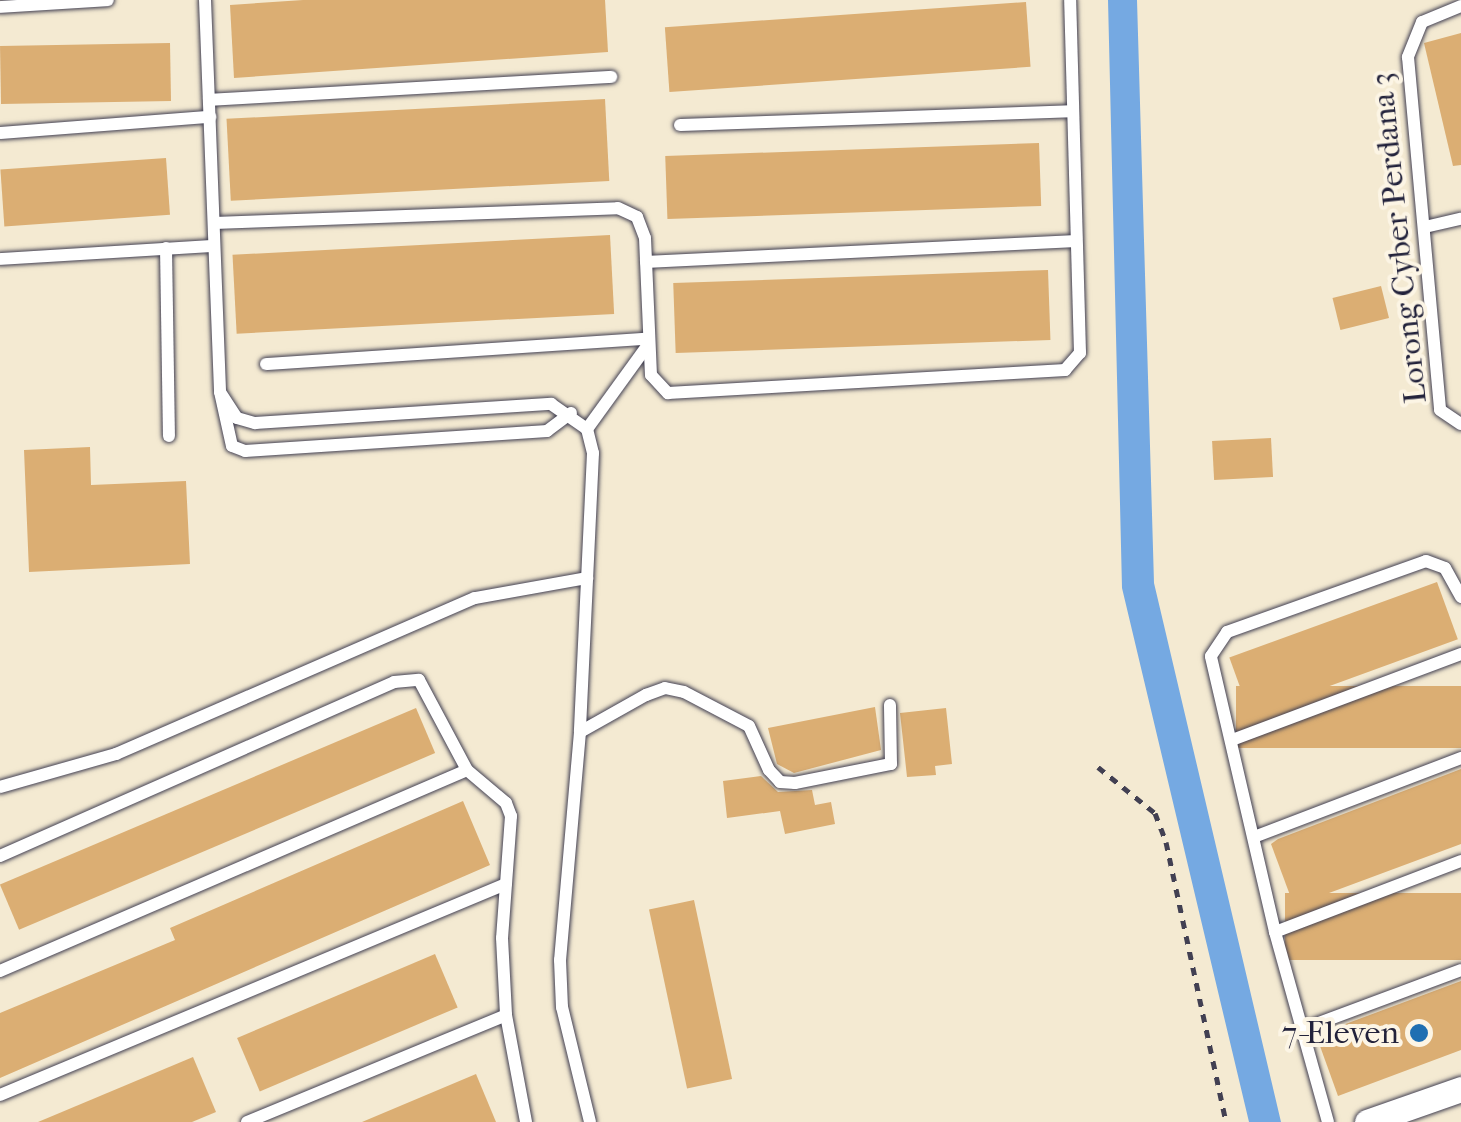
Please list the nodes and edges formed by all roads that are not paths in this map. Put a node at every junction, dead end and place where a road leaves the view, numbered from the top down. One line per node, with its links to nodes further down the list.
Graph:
1 (108, 0): 4 (lane)
2 (205, 0): 8 (lane)
3 (1070, 0): 9 (lane)
4 (29, 2): 6 (lane)
5 (1461, 6): 15 (lane, Lorong Cyber Perdana 3)
6 (0, 7)
7 (611, 77): 8 (lane)
8 (209, 100): 10 (lane)
9 (1072, 111): 11 (lane); 16 (lane)
10 (210, 117): 12 (lane); 14 (lane)
11 (680, 124)
12 (0, 133)
13 (1461, 219): 15 (lane)
14 (214, 222): 17 (lane); 20 (lane)
15 (1424, 227): 25 (lane, Lorong Cyber Perdana 3)
16 (1076, 241): 20 (lane); 21 (lane)
17 (214, 246): 18 (lane); 23 (lane)
18 (166, 248): 19 (lane); 27 (lane)
19 (0, 259)
20 (646, 262): 21 (lane)
21 (647, 342): 22 (lane); 26 (lane)
22 (266, 364)
23 (220, 392): 24 (lane); 24 (lane)
24 (572, 412): 26 (lane)
25 (1461, 424)
26 (587, 430): 28 (lane)
27 (169, 436)
28 (587, 578): 32 (lane); 36 (lane)
29 (1461, 597): 33 (lane)
30 (1461, 654): 33 (lane)
31 (890, 705): 32 (lane)
32 (580, 732): 50 (lane)
33 (1232, 740): 37 (lane)
34 (1461, 758): 37 (lane)
35 (467, 770): 38 (lane); 40 (lane); 43 (lane)
36 (0, 787)
37 (1254, 837): 41 (lane)
38 (0, 856)
39 (1461, 860): 41 (lane)
40 (506, 884): 44 (lane); 47 (lane)
41 (1275, 932): 45 (lane)
42 (1461, 970): 45 (lane)
43 (0, 971)
44 (506, 1015): 48 (lane); 49 (lane)
45 (1300, 1030): 51 (lane)
46 (1461, 1089): 52 (street)
47 (0, 1095)
48 (247, 1122)
49 (526, 1122)
50 (590, 1122)
51 (1328, 1122)
52 (1367, 1122)

